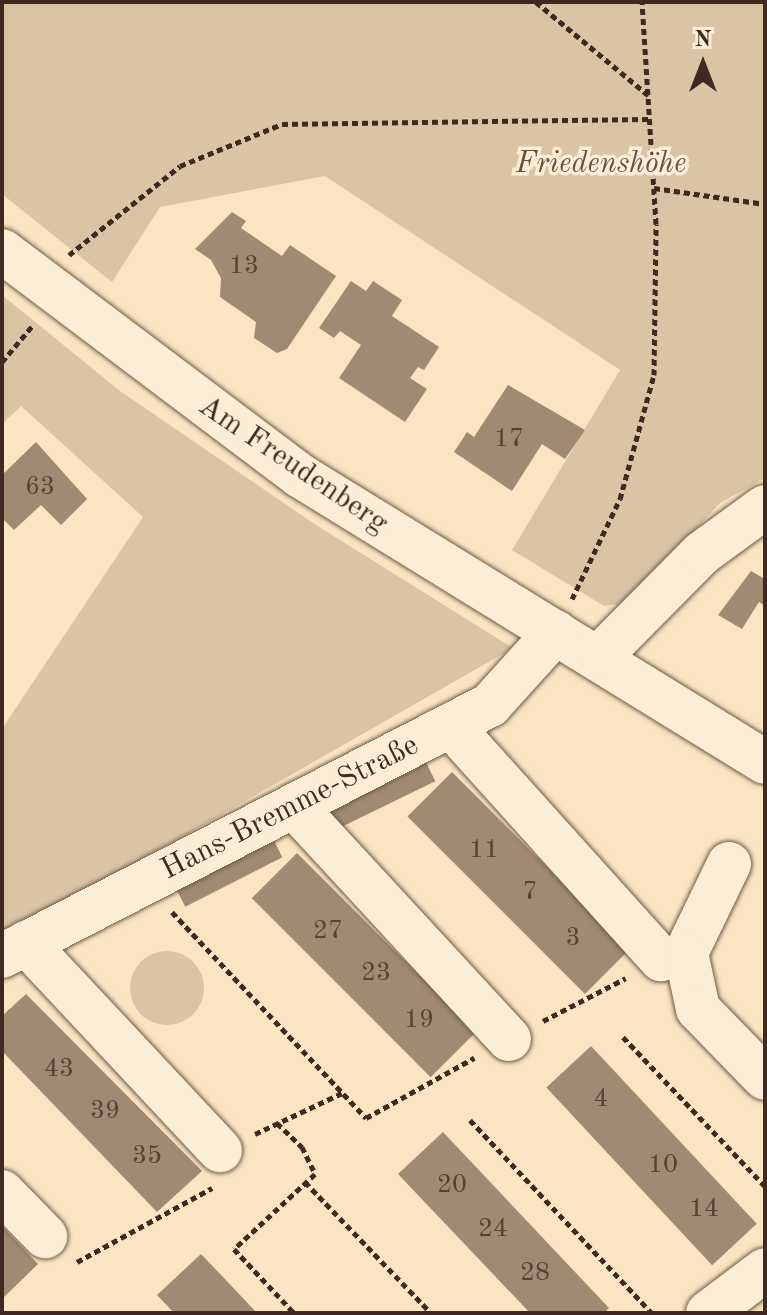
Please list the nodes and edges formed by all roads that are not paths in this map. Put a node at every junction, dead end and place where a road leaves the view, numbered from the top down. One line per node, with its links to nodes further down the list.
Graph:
1 (2, 251): 3 (street, Am Freudenberg)
2 (765, 507): 4 (street)
3 (556, 632): 4 (street, Am Freudenberg); 5 (street, Hans-Bremme-Straße)
4 (599, 657): 6 (street, Am Freudenberg)
5 (451, 726): 7 (street, Hans-Bremme-Straße); 10 (street)
6 (765, 762)
7 (294, 806): 9 (street, Hans-Bremme-Straße); 11 (street)
8 (729, 864): 12 (street)
9 (14, 949): 13 (street)
10 (661, 959)
11 (509, 1039)
12 (765, 1078)
13 (219, 1167)
14 (2, 1192): 15 (street)
15 (45, 1236)
16 (765, 1270): 17 (street)
17 (708, 1313)

